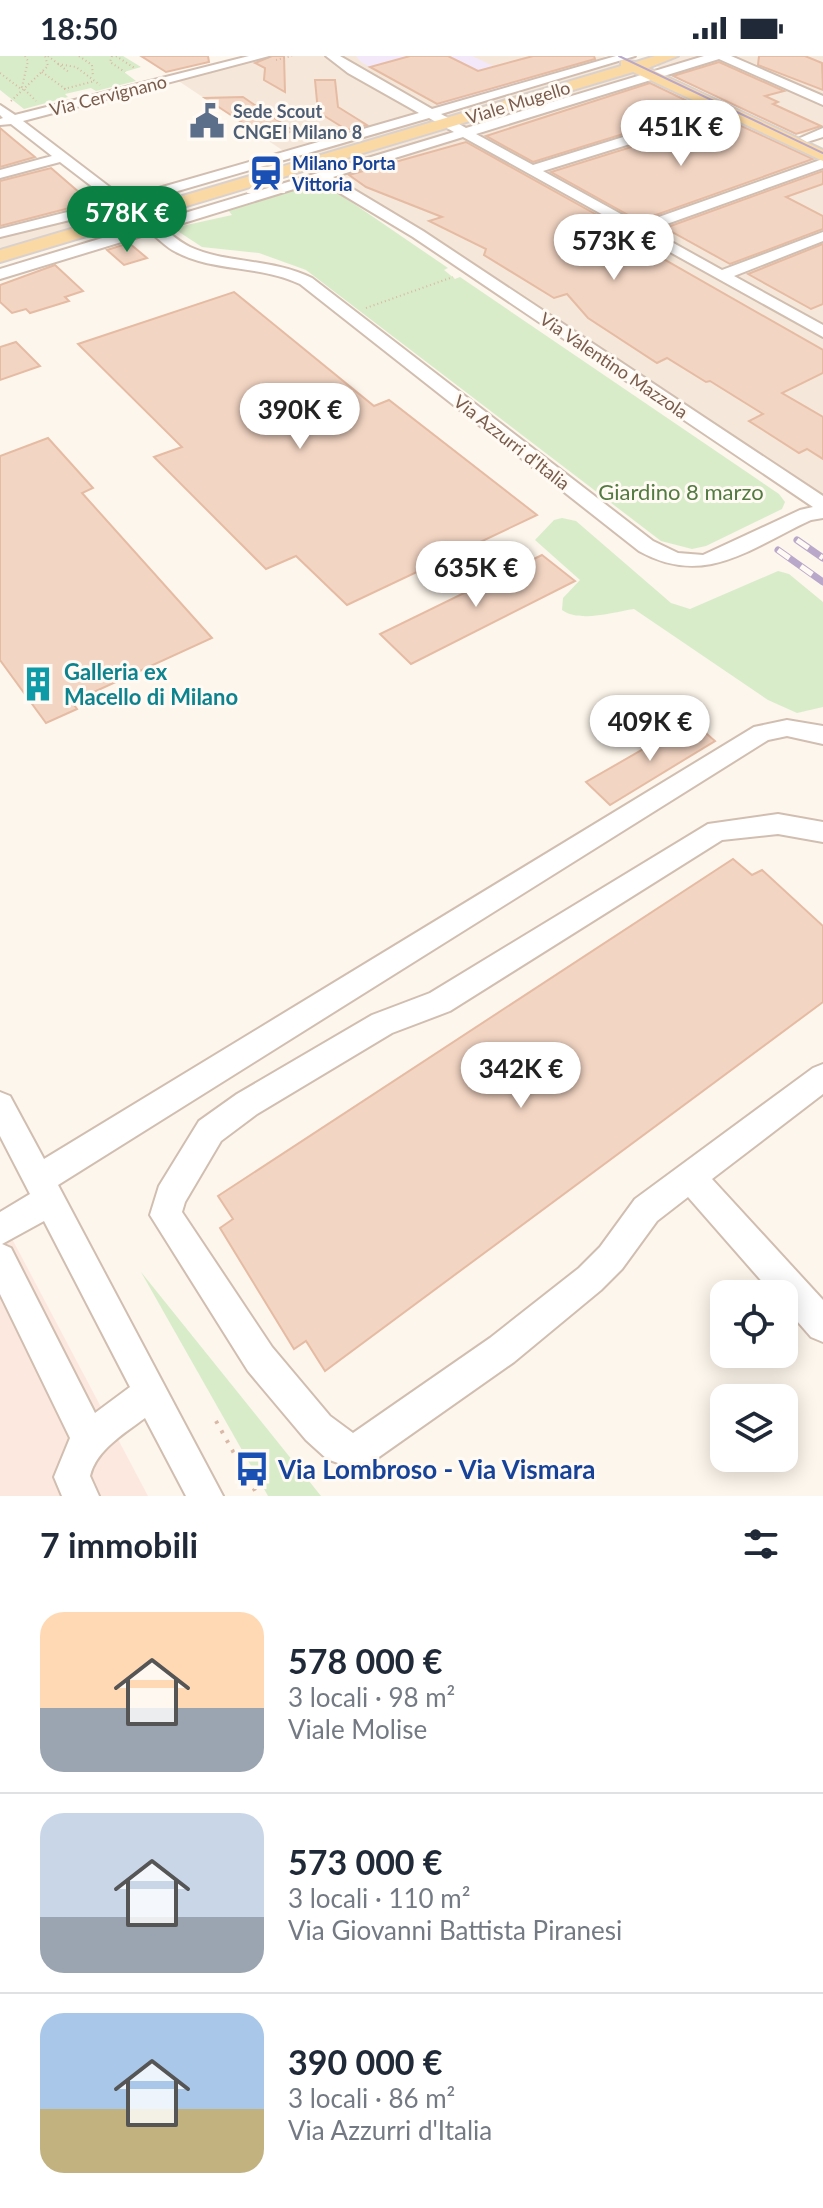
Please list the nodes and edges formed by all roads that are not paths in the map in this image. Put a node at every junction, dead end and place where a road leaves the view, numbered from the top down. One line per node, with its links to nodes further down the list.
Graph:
1 (263, 56): 9 (street, Via Cervignano)
2 (719, 56): 4 (street); 5 (street)
3 (337, 58): 8 (street)
4 (637, 62): 7 (main road); 8 (street, Viale Mugello); 10 (main road, Viale Mugello); 11 (street, Viale Mugello); 12 (main road); 13 (street)
5 (823, 101)
6 (4, 106): 9 (street, Via Azzurri d'Italia)
7 (725, 110): 13 (main road); 16 (street)
8 (430, 113): 10 (street); 19 (street, Viale Mugello)
9 (7, 121): 14 (street, Via Azzurri d'Italia)
10 (447, 123): 11 (street); 19 (main road, Viale Mugello)
11 (466, 133): 16 (street); 18 (street, Viale Mugello)
12 (815, 135): 13 (main road)
13 (823, 151)
14 (61, 158): 17 (street); 19 (street, Via Azzurri d'Italia)
15 (823, 163): 20 (street)
16 (531, 170): 20 (street)
17 (0, 174)
18 (323, 177): 19 (street, Viale Mugello); 27 (street, Via Valentino Mazzola)
19 (133, 216): 21 (street); 23 (main road, Viale Mugello); 24 (street); 30 (street, Via Azzurri d'Italia)
20 (638, 229): 25 (street)
21 (0, 233)
22 (823, 236): 25 (street)
23 (0, 256)
24 (0, 274)
25 (722, 275): 26 (street)
26 (819, 325)
27 (823, 505)
28 (823, 512): 30 (street, Via Azzurri d'Italia)
29 (823, 518): 30 (street, Via Azzurri d'Italia)
30 (795, 520)
31 (823, 735): 36 (street)
32 (823, 832): 35 (street)
33 (823, 1077): 35 (street)
34 (0, 1106): 36 (street)
35 (690, 1177): 39 (street)
36 (44, 1189): 37 (street); 40 (street)
37 (0, 1229)
38 (0, 1259): 41 (street)
39 (823, 1325)
40 (150, 1393): 41 (street); 43 (street)
41 (90, 1441): 42 (street)
42 (81, 1496)
43 (205, 1496)

